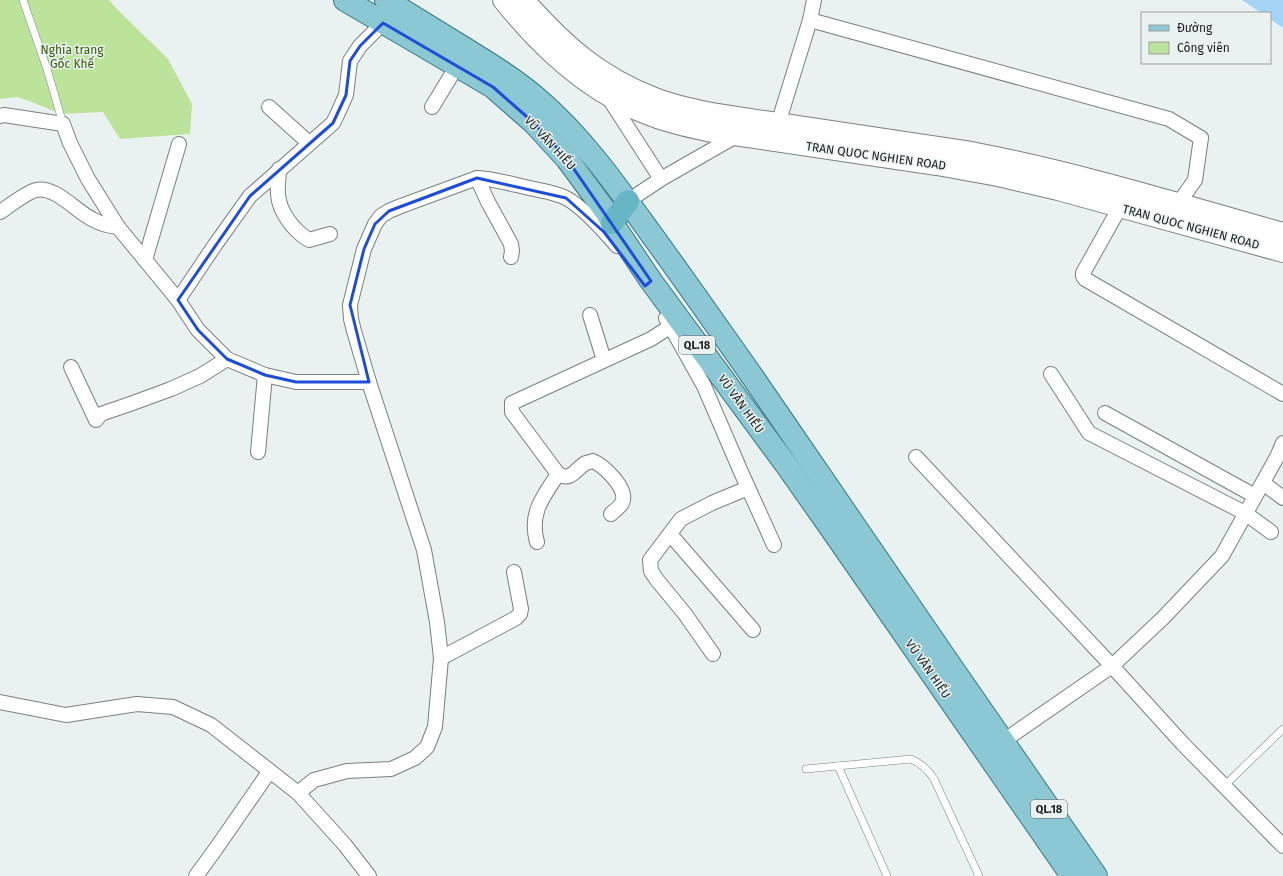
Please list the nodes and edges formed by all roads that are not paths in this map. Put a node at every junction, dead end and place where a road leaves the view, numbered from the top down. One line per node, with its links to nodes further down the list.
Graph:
1 (23, 0): 14 (lane)
2 (344, 0): 8 (main road, VŨ VĂN HIẾU / QL.18)
3 (386, 0): 23 (main road, VŨ VĂN HIẾU / QL.18)
4 (503, 0): 10 (main road, TRAN QUOC NGHIEN ROAD)
5 (524, 0): 15 (main road, TRAN QUOC NGHIEN ROAD)
6 (814, 0): 7 (street)
7 (810, 20): 15 (street); 24 (street)
8 (383, 23): 9 (main road, VŨ VĂN HIẾU / QL.18); 17 (street)
9 (457, 66): 12 (street); 26 (main road, VŨ VĂN HIẾU / QL.18)
10 (607, 94): 16 (main road, TRAN QUOC NGHIEN ROAD); 21 (street)
11 (269, 107): 17 (street)
12 (432, 107)
13 (0, 116): 14 (street)
14 (64, 124): 27 (street)
15 (778, 124): 22 (main road, TRAN QUOC NGHIEN ROAD)
16 (736, 136): 21 (street); 22 (main road, TRAN QUOC NGHIEN ROAD)
17 (309, 143): 19 (street)
18 (179, 144): 32 (street)
19 (279, 169): 29 (street); 34 (street)
20 (477, 178): 31 (street); 33 (street); 42 (street)
21 (661, 179): 23 (street)
22 (1122, 198): 24 (main road, TRAN QUOC NGHIEN ROAD); 43 (street)
23 (628, 201): 26 (highway); 66 (main road, VŨ VĂN HIẾU / QL.18)
24 (1181, 211): 28 (main road, TRAN QUOC NGHIEN ROAD); 30 (main road, TRAN QUOC NGHIEN ROAD)
25 (0, 212): 27 (street)
26 (612, 223): 33 (main road, VŨ VĂN HIẾU / QL.18)
27 (118, 227): 32 (street)
28 (1283, 233)
29 (330, 234)
30 (1283, 252)
31 (511, 257)
32 (146, 260): 34 (street)
33 (648, 283): 36 (street); 77 (main road, VŨ VĂN HIẾU / QL.18)
34 (178, 300): 37 (street)
35 (590, 315): 38 (street)
36 (671, 326): 38 (street); 50 (street)
37 (227, 359): 39 (street); 41 (street)
38 (604, 360): 48 (street)
39 (71, 367)
40 (1051, 374): 53 (street)
41 (265, 375): 42 (street); 46 (street)
42 (369, 382): 62 (street)
43 (1283, 394)
44 (1105, 413): 51 (street)
45 (1283, 443): 49 (street)
46 (258, 452)
47 (916, 457): 63 (street)
48 (558, 474): 54 (street); 57 (street)
49 (1263, 483): 51 (street); 52 (street)
50 (748, 488): 56 (street); 58 (street)
51 (1255, 496): 53 (street)
52 (1283, 498)
53 (1245, 513): 55 (street); 63 (street)
54 (611, 514)
55 (1271, 532)
56 (670, 534): 60 (street); 61 (street)
57 (537, 542)
58 (774, 545)
59 (514, 572): 62 (street)
60 (753, 630)
61 (713, 654)
62 (441, 658): 71 (street)
63 (1112, 666): 66 (street); 70 (street)
64 (0, 702): 69 (street)
65 (1283, 729): 70 (lane)
66 (1002, 742): 78 (main road, VŨ VĂN HIẾU / QL.18)
67 (838, 766): 68 (lane); 75 (lane); 76 (lane)
68 (806, 769)
69 (269, 772): 71 (street); 73 (street)
70 (1224, 786): 72 (street)
71 (298, 793): 74 (street)
72 (1283, 846)
73 (199, 874)
74 (369, 876)
75 (887, 876)
76 (979, 876)
77 (1072, 876)
78 (1096, 876)

